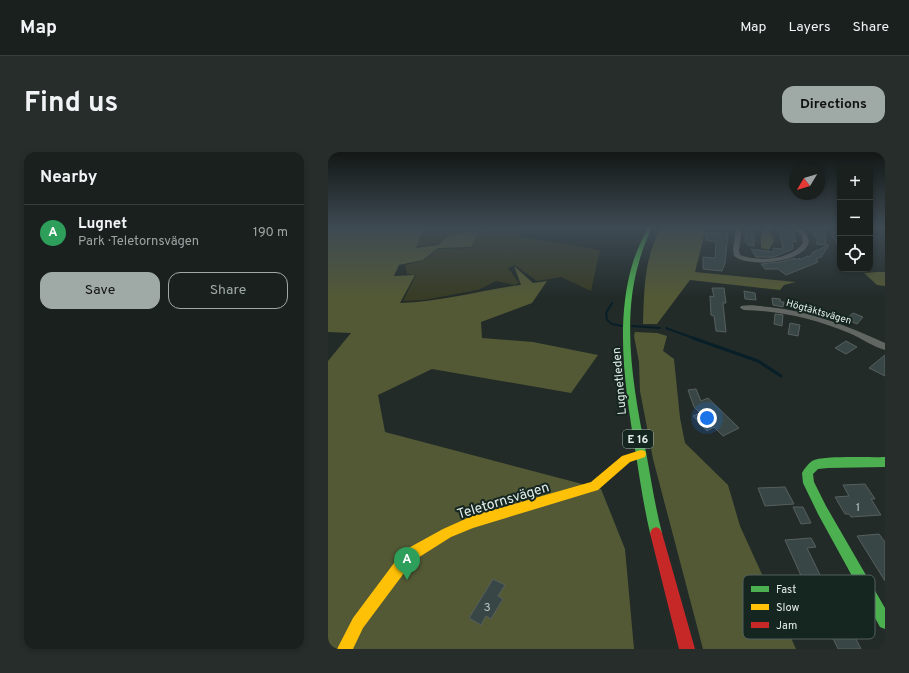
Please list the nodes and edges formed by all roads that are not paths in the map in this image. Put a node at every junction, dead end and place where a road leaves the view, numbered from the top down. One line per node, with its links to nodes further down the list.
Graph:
1 (639, 251): 6 (main road, Lugnetleden / E 16)
2 (736, 251): 3 (street)
3 (800, 251)
4 (744, 308): 5 (street, Högtäktsvägen)
5 (885, 347)
6 (641, 454): 11 (main road, Teletornsvägen); 12 (main road, Lugnetleden / E 16)
7 (885, 462): 8 (main road)
8 (859, 575)
9 (875, 604): 10 (main road)
10 (885, 622)
11 (345, 649)
12 (686, 649)

